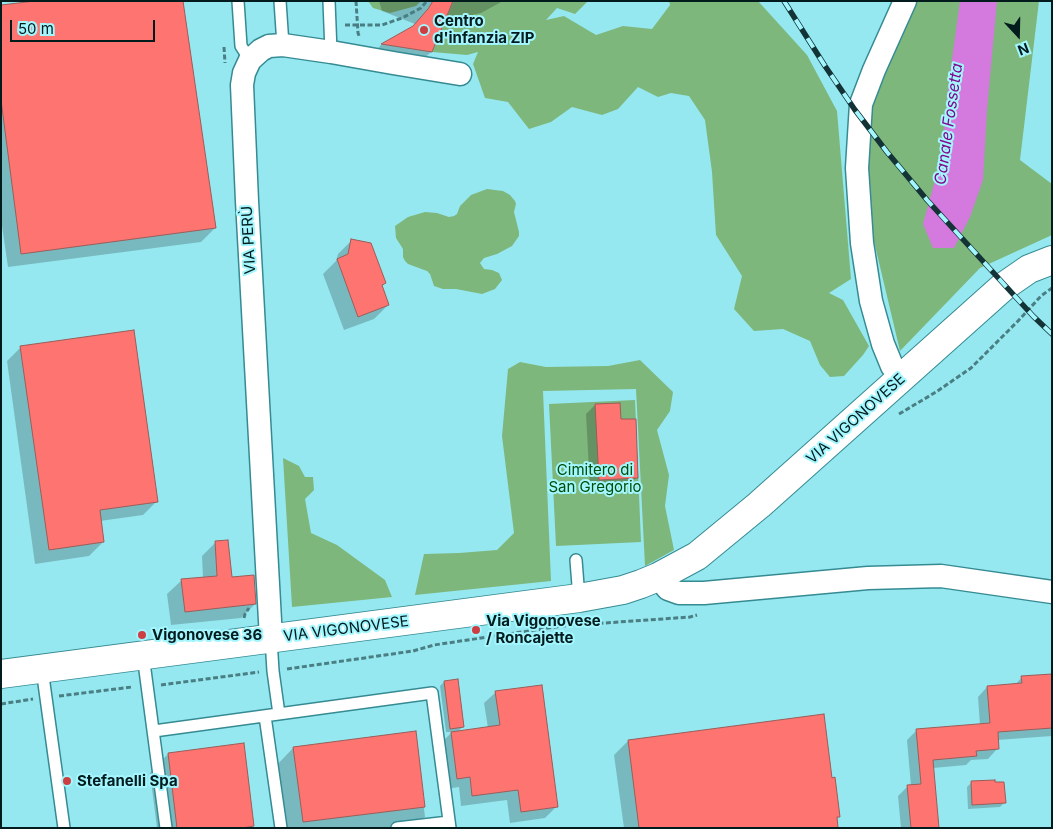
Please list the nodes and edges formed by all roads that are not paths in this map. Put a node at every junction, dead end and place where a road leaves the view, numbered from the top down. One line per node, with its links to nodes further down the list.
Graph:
1 (238, 1): 7 (lane)
2 (280, 1): 5 (lane)
3 (329, 1): 6 (lane)
4 (905, 1): 10 (street)
5 (283, 45): 6 (street); 7 (street)
6 (331, 52): 8 (street)
7 (250, 60): 15 (street, VIA PERÙ)
8 (460, 74)
9 (1052, 260): 10 (main road, VIA VIGONOVESE)
10 (902, 377): 12 (main road, VIA VIGONOVESE)
11 (576, 560): 14 (lane)
12 (658, 577): 13 (street); 14 (main road, VIA VIGONOVESE)
13 (1052, 592)
14 (579, 598): 15 (main road, VIA VIGONOVESE)
15 (271, 639): 16 (main road, VIA VIGONOVESE); 19 (lane)
16 (144, 655): 17 (main road, VIA VIGONOVESE); 21 (lane)
17 (42, 669): 18 (main road, VIA VIGONOVESE); 23 (lane)
18 (1, 674)
19 (279, 714): 20 (lane); 22 (lane)
20 (265, 716): 21 (lane); 25 (lane)
21 (154, 731): 24 (lane)
22 (450, 825): 26 (lane)
23 (64, 828)
24 (166, 828)
25 (281, 828)
26 (398, 828)

